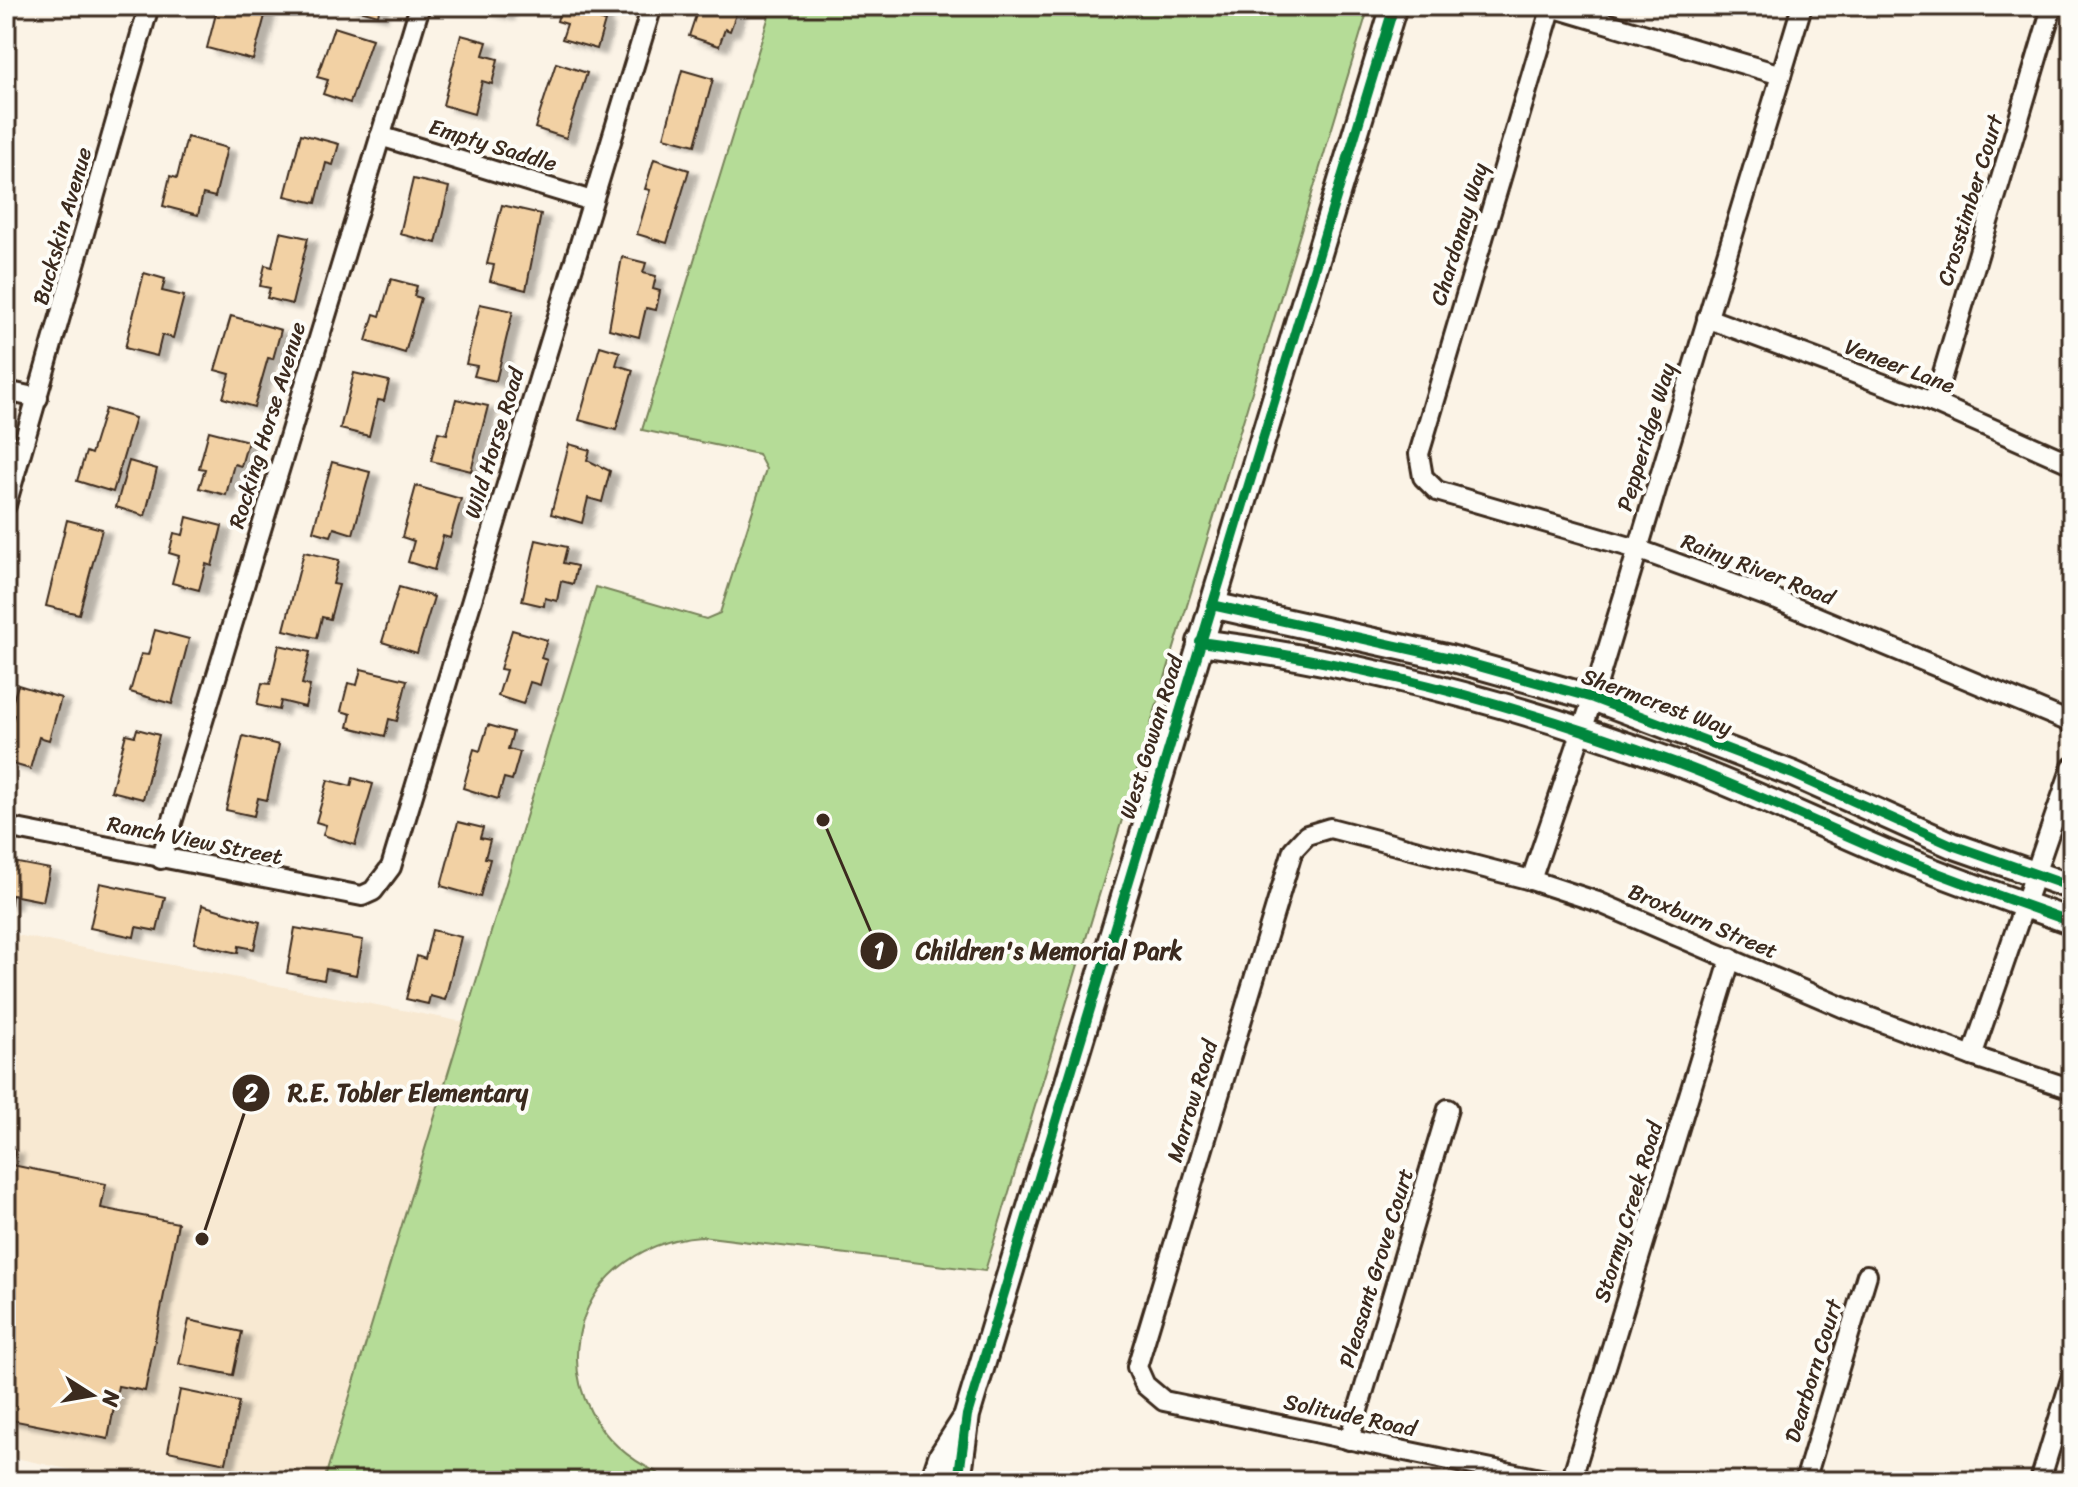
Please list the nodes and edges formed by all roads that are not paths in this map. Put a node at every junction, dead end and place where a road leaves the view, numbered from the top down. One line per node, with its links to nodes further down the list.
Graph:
1 (149, 6): 13 (street, Buckskin Avenue)
2 (420, 6): 9 (street, Rocking Horse Avenue)
3 (652, 6): 10 (street, Wild Horse Road)
4 (1394, 6): 19 (street, West Gowan Road)
5 (1552, 6): 8 (street); 16 (street, Chardonay Way)
6 (1802, 6): 8 (street, Pepperidge Way)
7 (2051, 11): 14 (street, Crosstimber Court)
8 (1781, 75): 11 (street, Pepperidge Way)
9 (380, 136): 10 (street, Empty Saddle); 27 (street, Rocking Horse Avenue)
10 (592, 201): 31 (street, Wild Horse Road)
11 (1707, 318): 14 (street, Veneer Lane); 18 (street, Pepperidge Way)
12 (6, 391): 13 (street)
13 (38, 398): 17 (street, Buckskin Avenue)
14 (1934, 403): 15 (street, Veneer Lane)
15 (2072, 464)
16 (1423, 477): 18 (street, Rainy River Road)
17 (6, 505)
18 (1637, 549): 21 (street, Pepperidge Way); 22 (street, Rainy River Road)
19 (1212, 605): 20 (street, West Gowan Road); 21 (street, Shermcrest Way)
20 (1200, 642): 23 (street); 41 (street, West Gowan Road)
21 (1593, 698): 23 (street, Pepperidge Way); 28 (street, Shermcrest Way)
22 (2072, 723)
23 (1582, 730): 29 (street, Pepperidge Way); 32 (street)
24 (2072, 767): 28 (street)
25 (6, 827): 27 (street, Ranch View Street)
26 (1307, 835): 29 (street, Broxburn Street); 40 (street, Marrow Road)
27 (161, 859): 31 (street, Ranch View Street)
28 (2036, 876): 30 (street, Shermcrest Way); 32 (street)
29 (1531, 880): 34 (street, Broxburn Street)
30 (2072, 887)
31 (373, 891)
32 (2026, 906): 33 (street); 35 (street)
33 (2072, 922)
34 (1731, 958): 35 (street, Broxburn Street); 46 (street, Stormy Creek Road)
35 (1972, 1056): 36 (street, Broxburn Street)
36 (2072, 1089)
37 (1448, 1109): 42 (street, Pleasant Grove Court)
38 (1867, 1275): 47 (street, Dearborn Court)
39 (2072, 1376): 48 (street)
40 (1145, 1385): 42 (street, Solitude Road)
41 (967, 1415): 43 (street, West Gowan Road); 44 (street, West Gowan Road)
42 (1349, 1440): 45 (street, Solitude Road)
43 (933, 1481)
44 (958, 1481)
45 (1550, 1481)
46 (1571, 1481)
47 (1805, 1481)
48 (2040, 1481)

